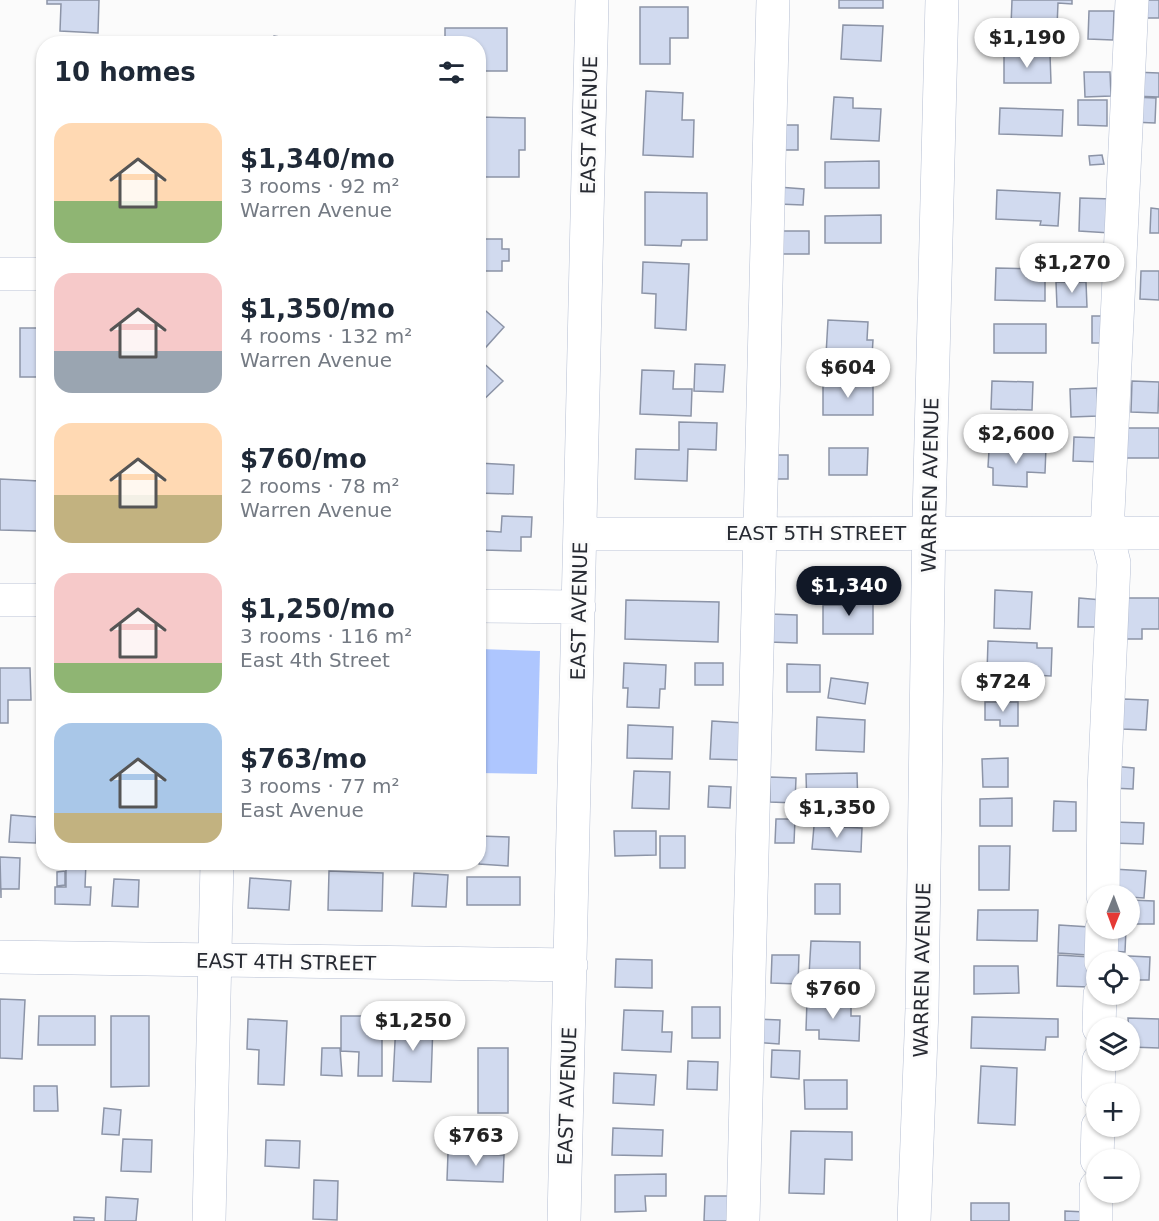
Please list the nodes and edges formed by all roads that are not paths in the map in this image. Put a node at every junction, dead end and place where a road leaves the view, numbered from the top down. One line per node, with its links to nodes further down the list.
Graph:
1 (592, 0): 10 (street, EAST AVENUE)
2 (773, 0): 7 (street)
3 (942, 0): 8 (street, WARREN AVENUE)
4 (1132, 0): 11 (street)
5 (0, 274): 6 (street)
6 (36, 274)
7 (759, 532): 8 (street, EAST 5TH STREET); 10 (street, EAST 5TH STREET); 24 (street)
8 (929, 533): 11 (street, EAST 5TH STREET); 25 (street, WARREN AVENUE)
9 (1159, 533): 11 (street, EAST 5TH STREET)
10 (581, 534): 15 (street, EAST AVENUE)
11 (1107, 534): 17 (street)
12 (0, 600): 13 (street)
13 (36, 600)
14 (486, 606): 15 (street)
15 (579, 607): 20 (street, EAST AVENUE)
16 (217, 870): 19 (street)
17 (1103, 885)
18 (0, 957): 19 (street, EAST 4TH STREET)
19 (213, 961): 20 (street, EAST 4TH STREET); 22 (street)
20 (571, 965): 23 (street, EAST AVENUE)
21 (1096, 1203): 26 (street)
22 (209, 1221)
23 (564, 1221)
24 (743, 1221)
25 (914, 1221)
26 (1096, 1221)

